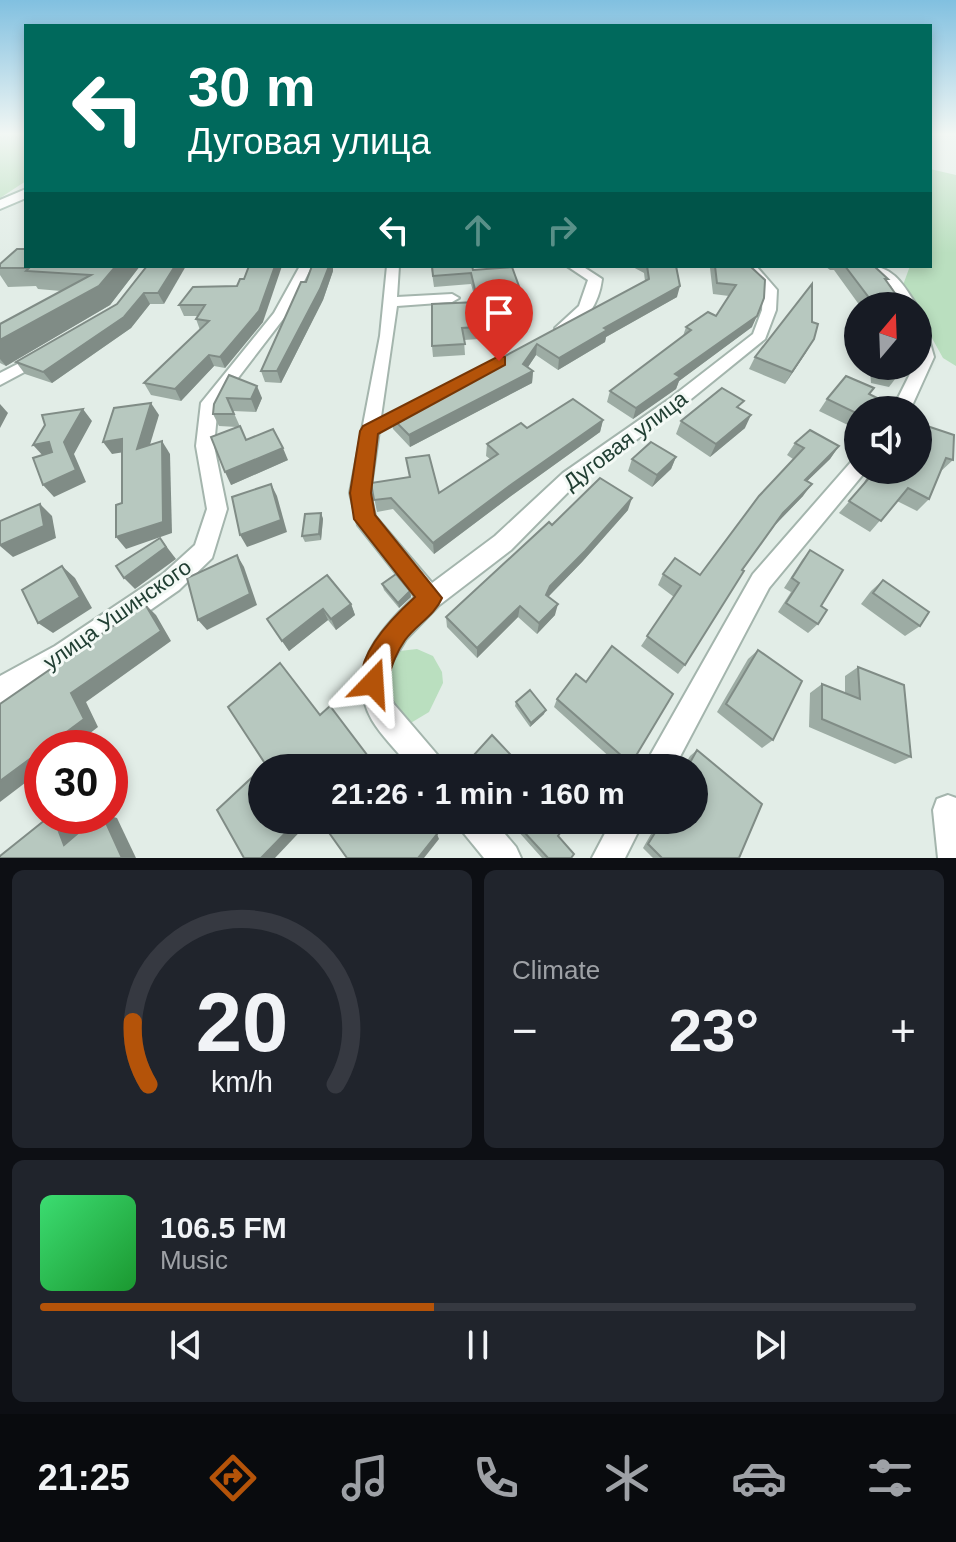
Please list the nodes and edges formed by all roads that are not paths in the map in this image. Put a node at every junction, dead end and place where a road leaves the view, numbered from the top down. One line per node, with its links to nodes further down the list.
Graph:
1 (24, 194): 2 (main road)
2 (0, 205)
3 (305, 268): 16 (street, улица Ушинского)
4 (393, 268): 10 (street)
5 (576, 268): 11 (street)
6 (751, 268): 15 (street, Дуговая улица)
7 (876, 268): 8 (street)
8 (901, 292)
9 (452, 298): 10 (street)
10 (390, 302): 15 (street)
11 (550, 334)
12 (59, 347): 13 (street)
13 (0, 380)
14 (844, 483): 18 (street)
15 (430, 598): 17 (street, Дуговая улица)
16 (0, 691)
17 (418, 754)
18 (666, 754)
19 (948, 810): 24 (street)
20 (485, 834): 22 (street)
21 (621, 834): 23 (street)
22 (505, 858)
23 (608, 858)
24 (954, 858)

